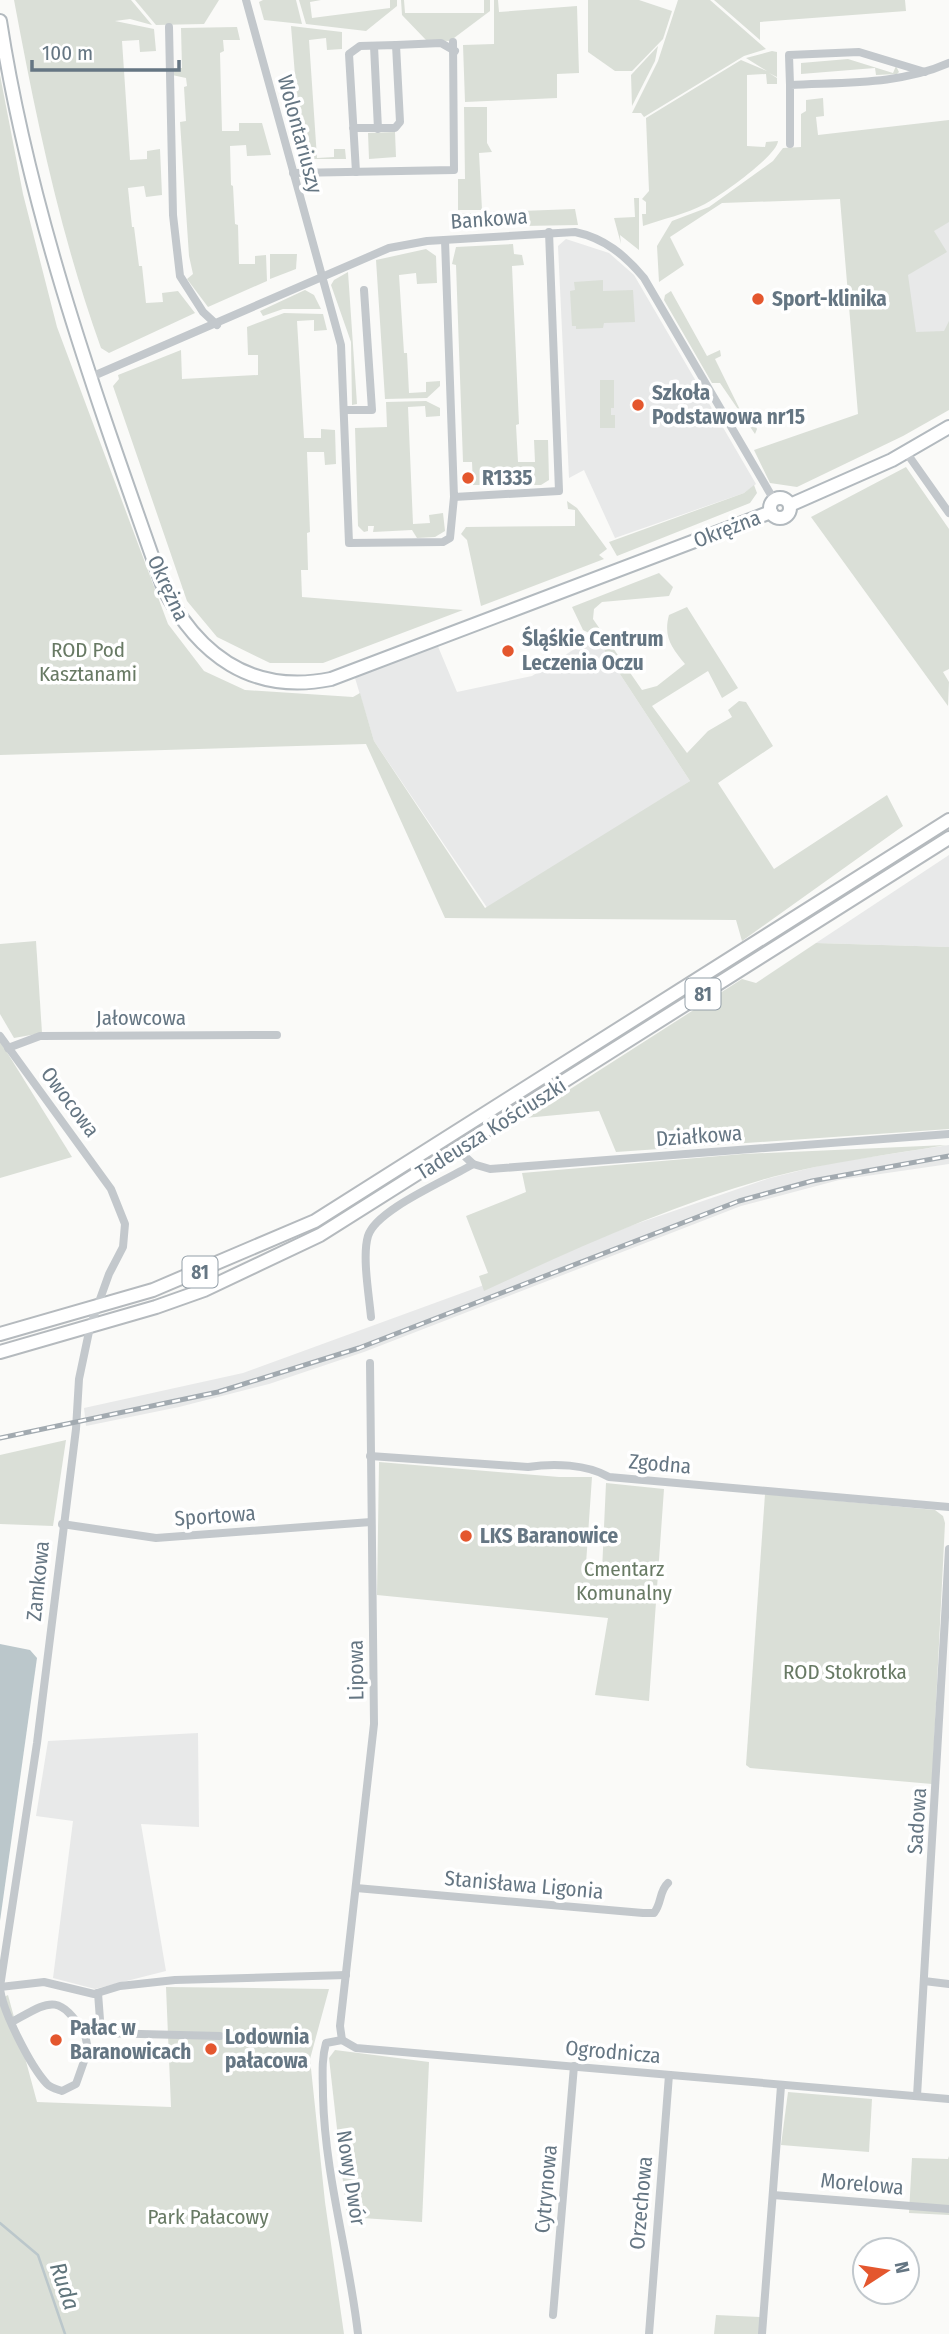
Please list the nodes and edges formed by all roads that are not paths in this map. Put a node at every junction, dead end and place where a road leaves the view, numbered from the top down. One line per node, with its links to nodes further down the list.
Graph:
1 (246, 0): 13 (street, Wolontariuszy)
2 (0, 21): 19 (main road, Okrężna)
3 (169, 27): 18 (street)
4 (396, 45): 5 (street); 10 (street); 12 (street)
5 (374, 46): 9 (street); 10 (street)
6 (949, 63): 7 (street)
7 (928, 72): 8 (street); 8 (street)
8 (790, 85): 11 (street)
9 (353, 128): 10 (street); 12 (street)
10 (378, 129)
11 (790, 144)
12 (356, 172): 13 (street)
13 (293, 173): 16 (street, Wolontariuszy)
14 (548, 232): 15 (street, Bankowa); 23 (street); 24 (street, Bankowa)
15 (445, 240): 16 (street, Bankowa); 23 (street)
16 (321, 277): 18 (street, Bankowa); 20 (street, Wolontariuszy)
17 (364, 290): 20 (street)
18 (217, 325): 19 (street, Bankowa)
19 (91, 377): 24 (main road, Okrężna)
20 (344, 411): 23 (street, Wolontariuszy)
21 (949, 427): 22 (main road)
22 (906, 452): 24 (main road, Okrężna); 25 (street)
23 (454, 496)
24 (772, 506)
25 (949, 513)
26 (949, 820): 35 (main road, Tadeusza Kościuszki / 81)
27 (949, 838): 32 (main road, Tadeusza Kościuszki / 81)
28 (277, 1035): 30 (street, Jałowcowa)
29 (0, 1036): 30 (street, Owocowa)
30 (8, 1048): 34 (street, Owocowa)
31 (949, 1133): 33 (street, Działkowa)
32 (458, 1150): 33 (street); 37 (main road, Tadeusza Kościuszki / 81)
33 (473, 1164): 36 (street)
34 (111, 1189): 35 (street, Zamkowa)
35 (97, 1306): 37 (street, Zamkowa); 38 (main road, Tadeusza Kościuszki / 81)
36 (371, 1317)
37 (90, 1328): 39 (main road, Tadeusza Kościuszki / 81); 44 (street, Zamkowa)
38 (0, 1334)
39 (0, 1352)
40 (370, 1363): 41 (street, Lipowa)
41 (370, 1456): 42 (street, Zgodna); 43 (street, Lipowa)
42 (949, 1507)
43 (371, 1522): 44 (street, Sportowa); 49 (street, Lipowa)
44 (62, 1524): 53 (street, Zamkowa)
45 (949, 1549): 46 (street, Sadowa)
46 (947, 1592): 47 (street, Sadowa)
47 (945, 1735): 51 (street, Sadowa)
48 (668, 1883): 49 (street, Stanisława Ligonia)
49 (356, 1888): 50 (street, Lipowa)
50 (346, 1975): 54 (street); 59 (street)
51 (924, 1981): 52 (street); 63 (street, Sadowa)
52 (949, 1984)
53 (0, 1987): 54 (street); 55 (street)
54 (98, 1993): 56 (street)
55 (12, 2022): 57 (street); 57 (street)
56 (101, 2033): 57 (street); 58 (street)
57 (85, 2034)
58 (220, 2036)
59 (342, 2039): 60 (street, Ogrodnicza); 68 (street, Nowy Dwór)
60 (574, 2066): 61 (street, Ogrodnicza); 67 (street, Cytrynowa)
61 (669, 2075): 62 (street, Ogrodnicza); 69 (street, Orzechowa)
62 (781, 2085): 63 (street, Ogrodnicza); 65 (street)
63 (917, 2096): 64 (street, Ogrodnicza)
64 (949, 2099)
65 (773, 2195): 66 (street, Morelowa); 70 (street)
66 (949, 2209)
67 (553, 2315)
68 (358, 2334)
69 (649, 2334)
70 (762, 2334)

